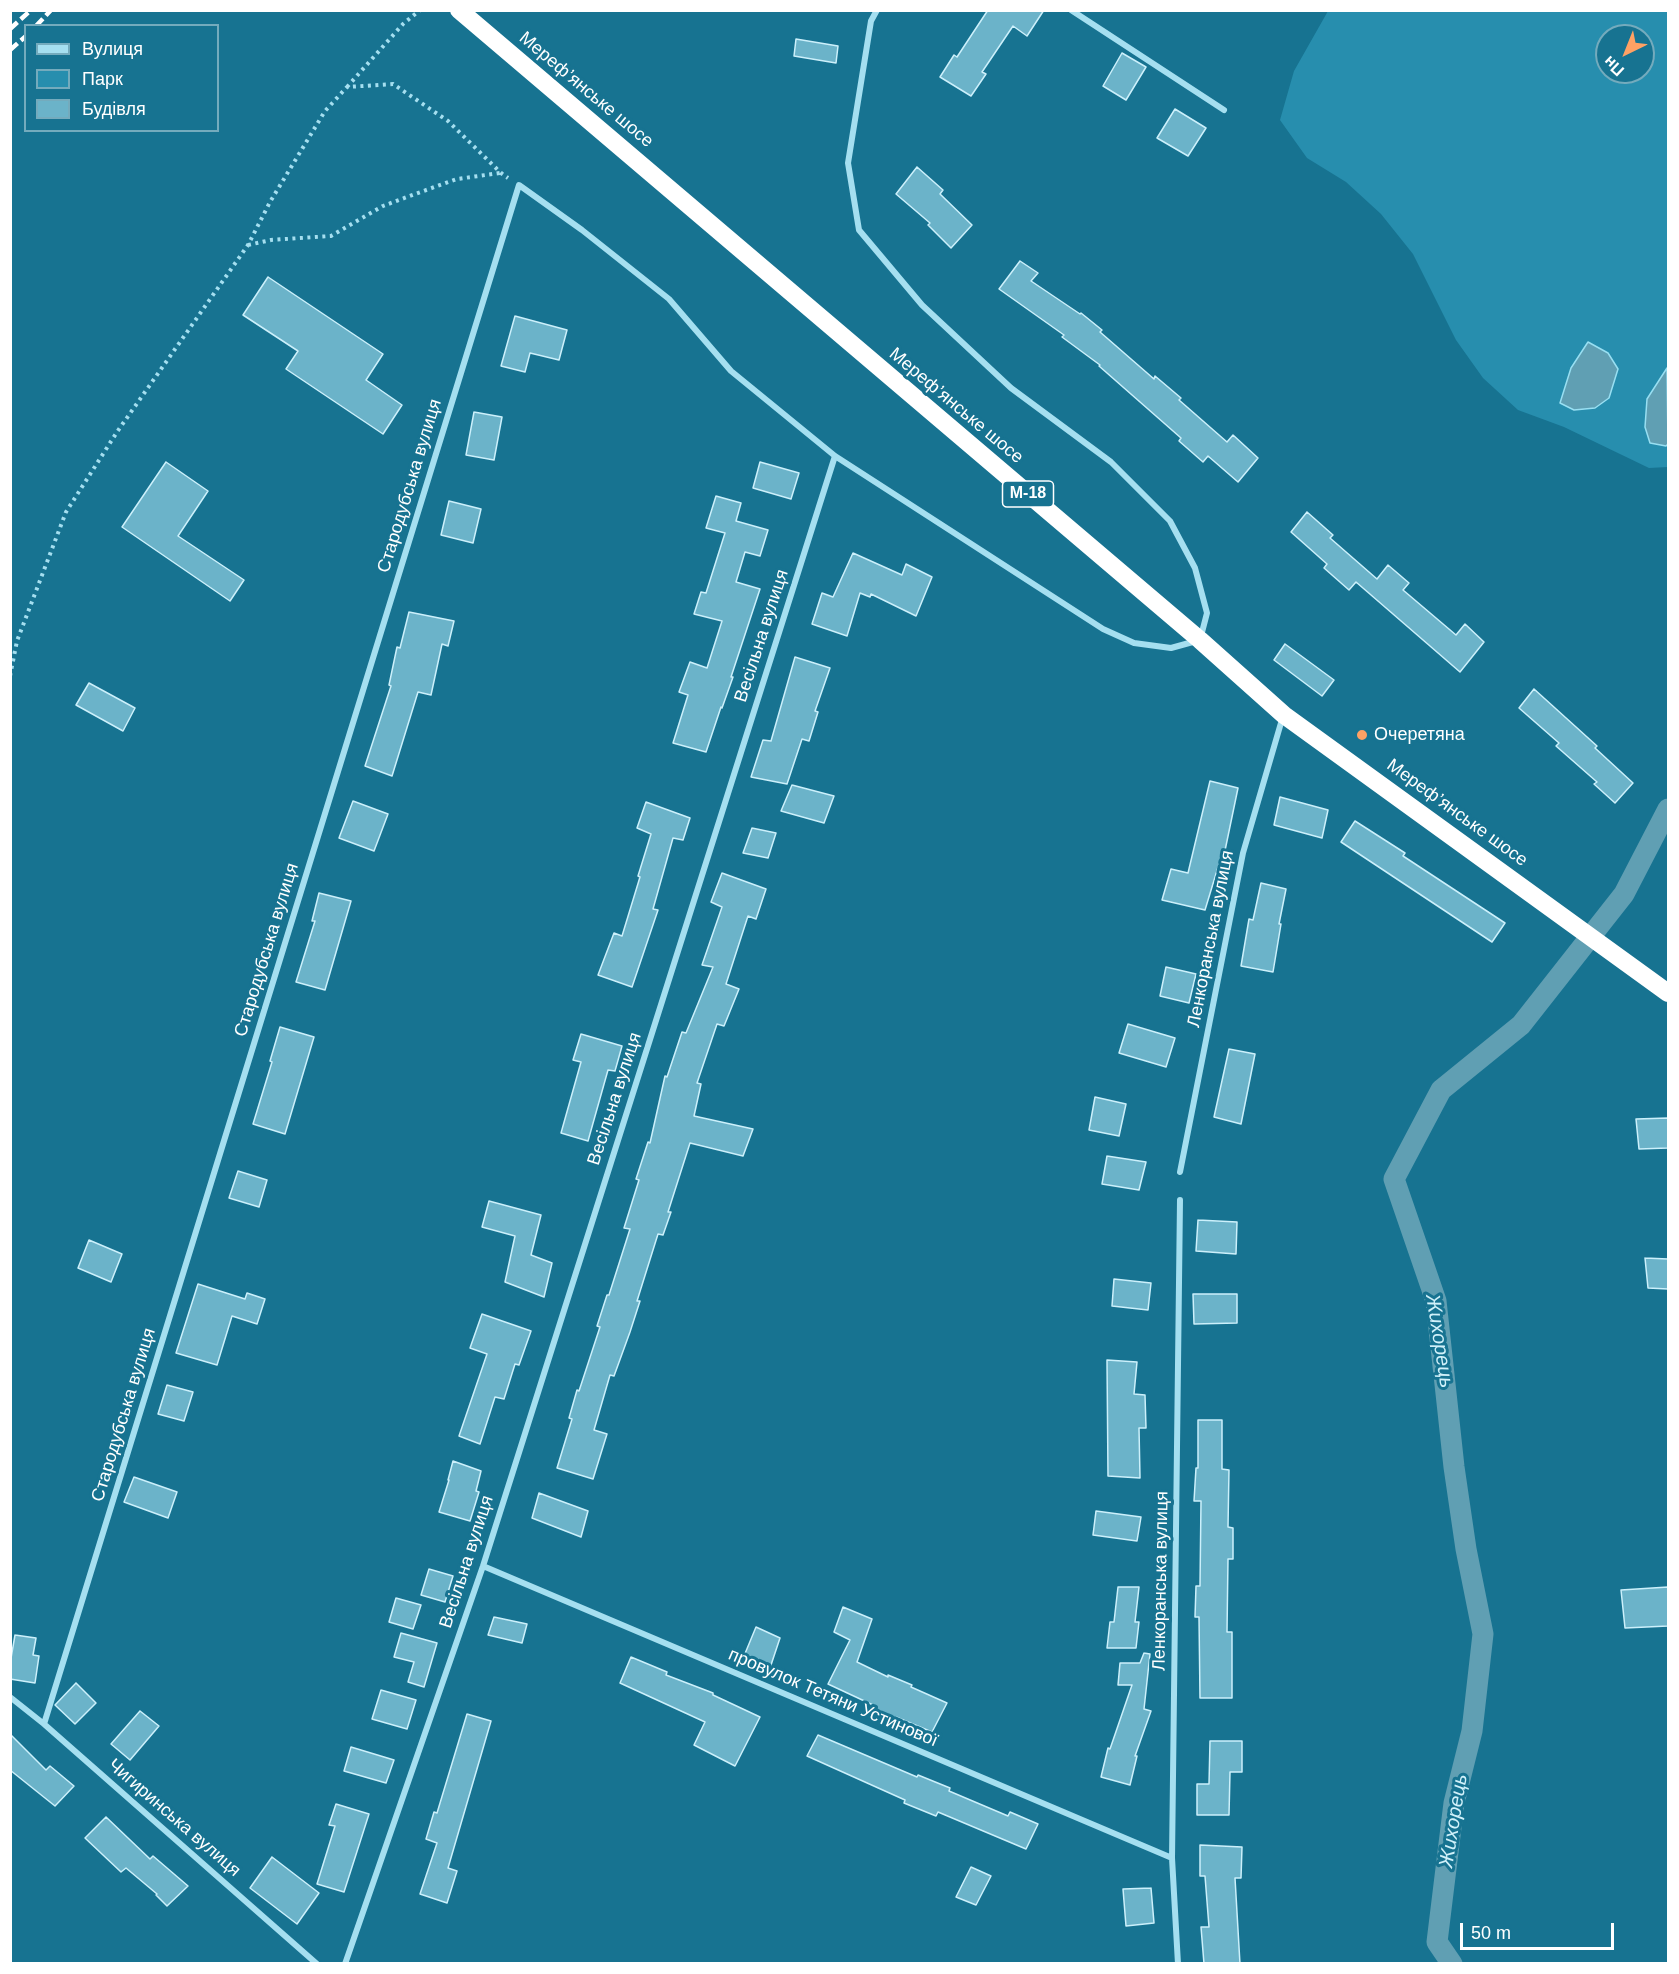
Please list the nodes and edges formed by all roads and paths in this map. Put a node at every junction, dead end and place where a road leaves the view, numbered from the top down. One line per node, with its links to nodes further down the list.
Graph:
1 (420, 10): 5 (path)
2 (459, 10): 11 (highway, Мереф’янське шосе / М-18)
3 (876, 10): 11 (street)
4 (1071, 10): 6 (street)
5 (346, 87): 7 (path); 9 (path)
6 (1224, 110)
7 (501, 173): 8 (path); 9 (path)
8 (519, 185): 10 (street); 19 (street, Стародубська вулиця)
9 (248, 245): 12 (path)
10 (835, 456): 11 (street); 17 (street, Весільна вулиця)
11 (1200, 639): 13 (highway, Мереф’янське шосе / М-18)
12 (10, 676)
13 (1284, 715): 14 (highway, Мереф’янське шосе / М-18); 15 (street, Ленкоранська вулиця)
14 (1668, 993)
15 (1180, 1172)
16 (1180, 1200): 20 (street, Ленкоранська вулиця)
17 (483, 1566): 20 (street, провулок Тетяни Устинової); 22 (street, Весільна вулиця)
18 (10, 1697): 19 (street, Чигиринська вулиця)
19 (44, 1724): 21 (street, Чигиринська вулиця)
20 (1173, 1858): 23 (street, Ленкоранська вулиця)
21 (316, 1964)
22 (345, 1964)
23 (1178, 1964)

